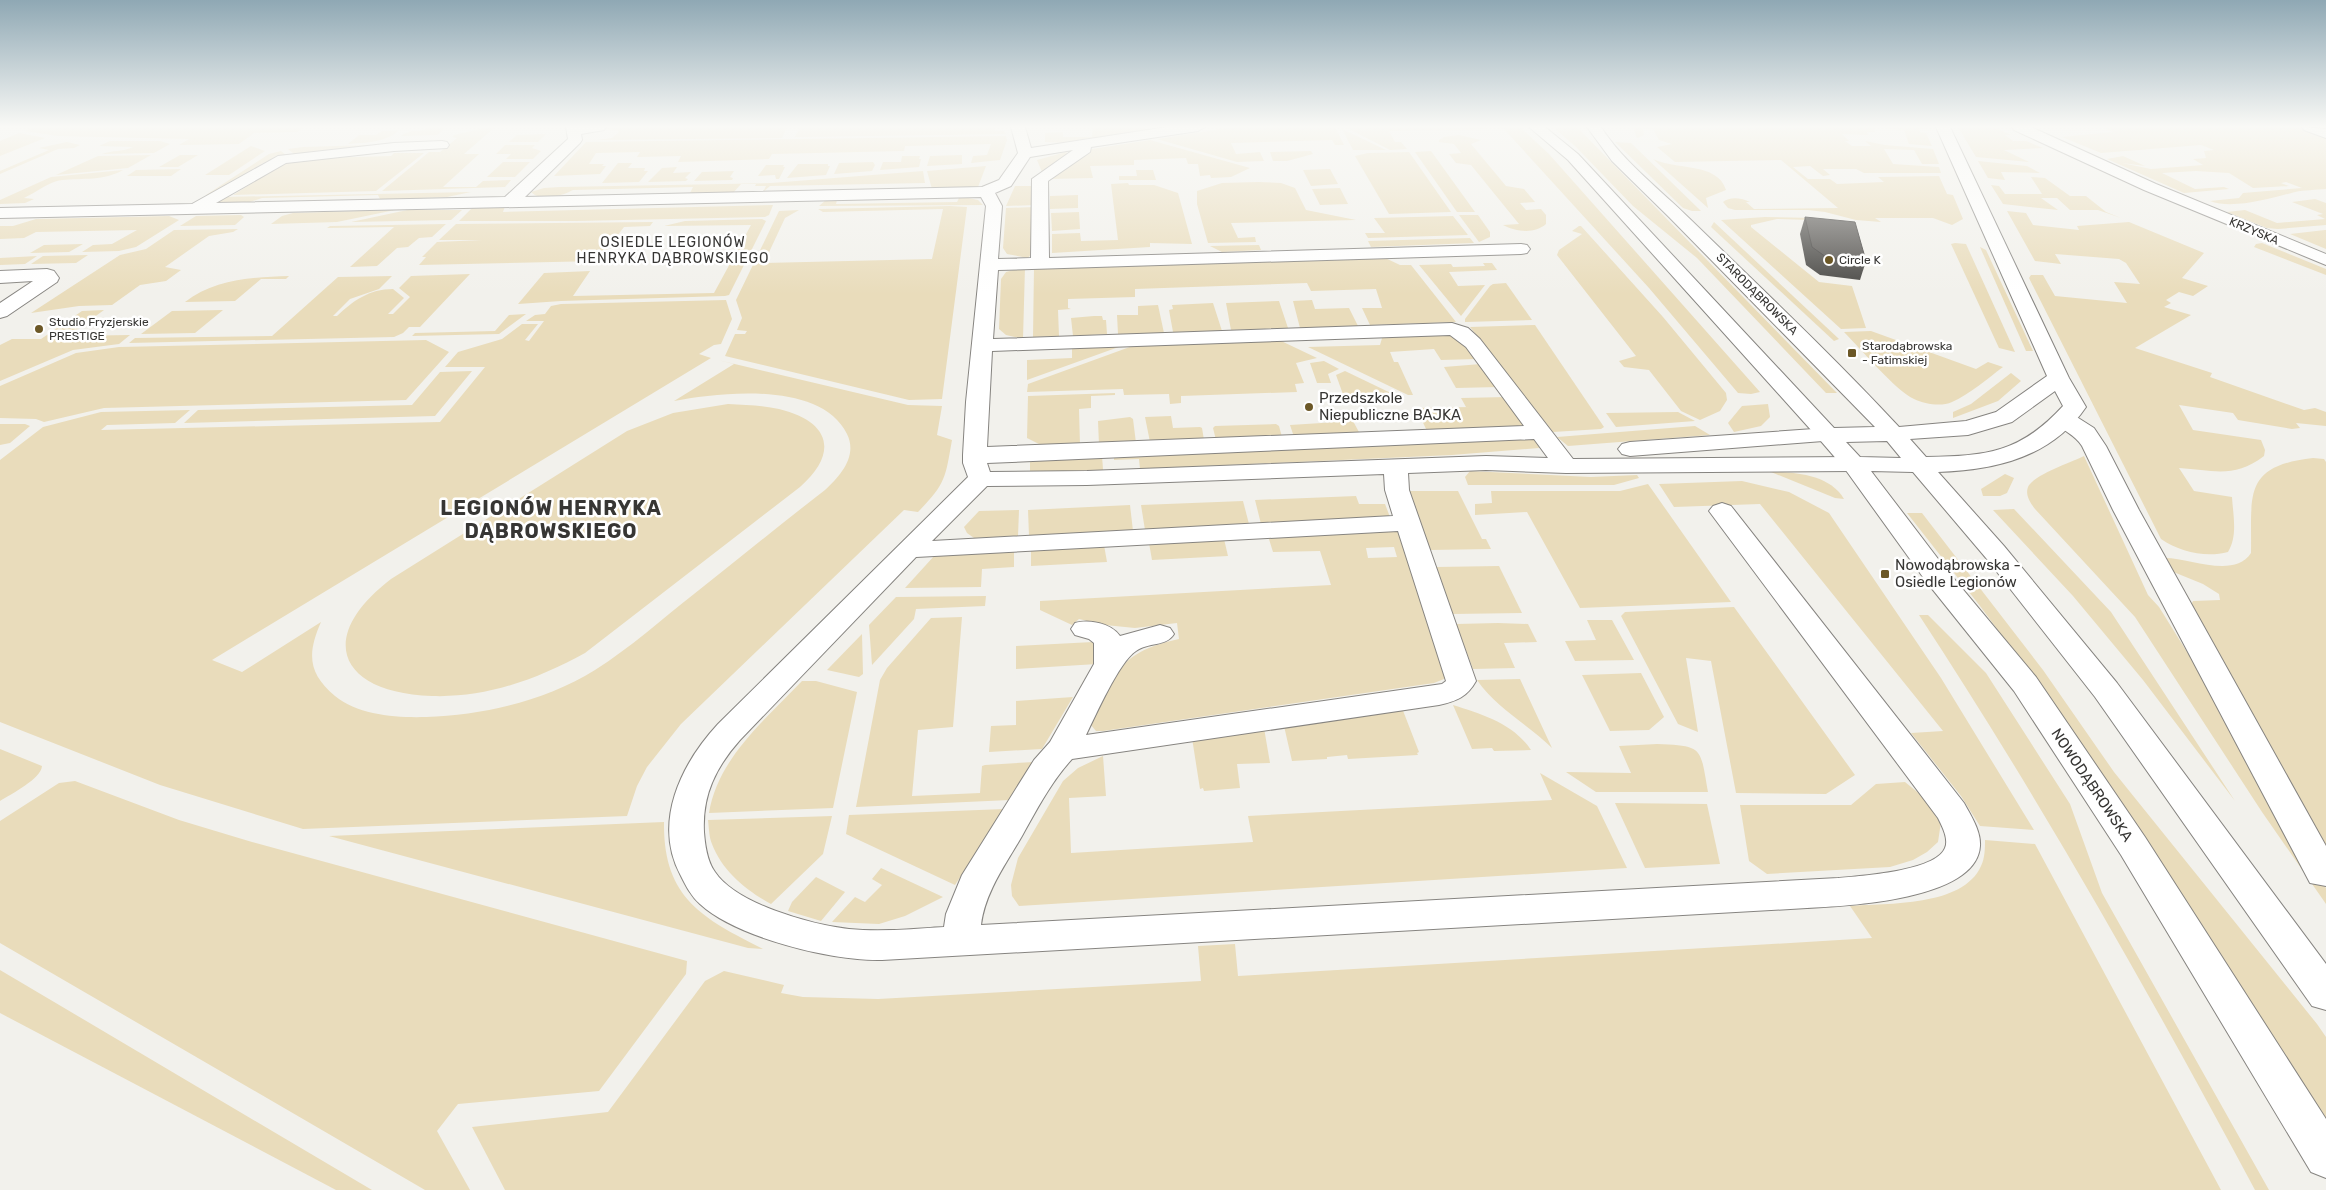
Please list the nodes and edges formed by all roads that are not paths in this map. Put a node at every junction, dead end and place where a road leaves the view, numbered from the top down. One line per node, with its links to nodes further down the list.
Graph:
1 (240, 183): 11 (street)
2 (530, 183): 10 (street)
3 (1005, 183): 9 (street)
4 (1040, 183): 15 (street)
5 (1596, 183): 24 (street)
6 (1642, 183): 23 (street, STARODĄBROWSKA)
7 (1968, 183): 20 (street)
8 (2140, 183): 14 (street, KRZYSKA)
9 (985, 192): 10 (street); 16 (street)
10 (511, 201): 11 (street)
11 (197, 209): 12 (street)
12 (0, 213)
13 (1521, 249): 15 (street)
14 (2326, 260)
15 (1039, 263): 16 (street)
16 (988, 265): 19 (street)
17 (0, 277): 18 (street)
18 (0, 312)
19 (982, 345): 22 (street); 29 (street)
20 (2058, 378): 21 (street); 23 (street)
21 (2064, 420): 27 (street); 37 (street)
22 (1541, 432): 25 (street); 29 (street)
23 (1893, 434): 24 (street); 27 (street, STARODĄBROWSKA)
24 (1828, 435): 25 (street); 26 (street, NOWODĄBROWSKA)
25 (1562, 460): 26 (street); 28 (street)
26 (1854, 464): 27 (street); 40 (street, NOWODĄBROWSKA)
27 (1918, 464): 39 (street)
28 (1395, 466): 29 (street); 31 (street)
29 (978, 467): 32 (street)
30 (1722, 511): 38 (street)
31 (1408, 523): 32 (street); 36 (street)
32 (908, 550): 38 (street)
33 (1085, 629): 35 (street)
34 (1160, 634): 35 (street)
35 (1109, 664): 36 (street)
36 (1062, 749): 38 (street)
37 (2323, 873)
38 (960, 942)
39 (2326, 994)
40 (2326, 1157)

